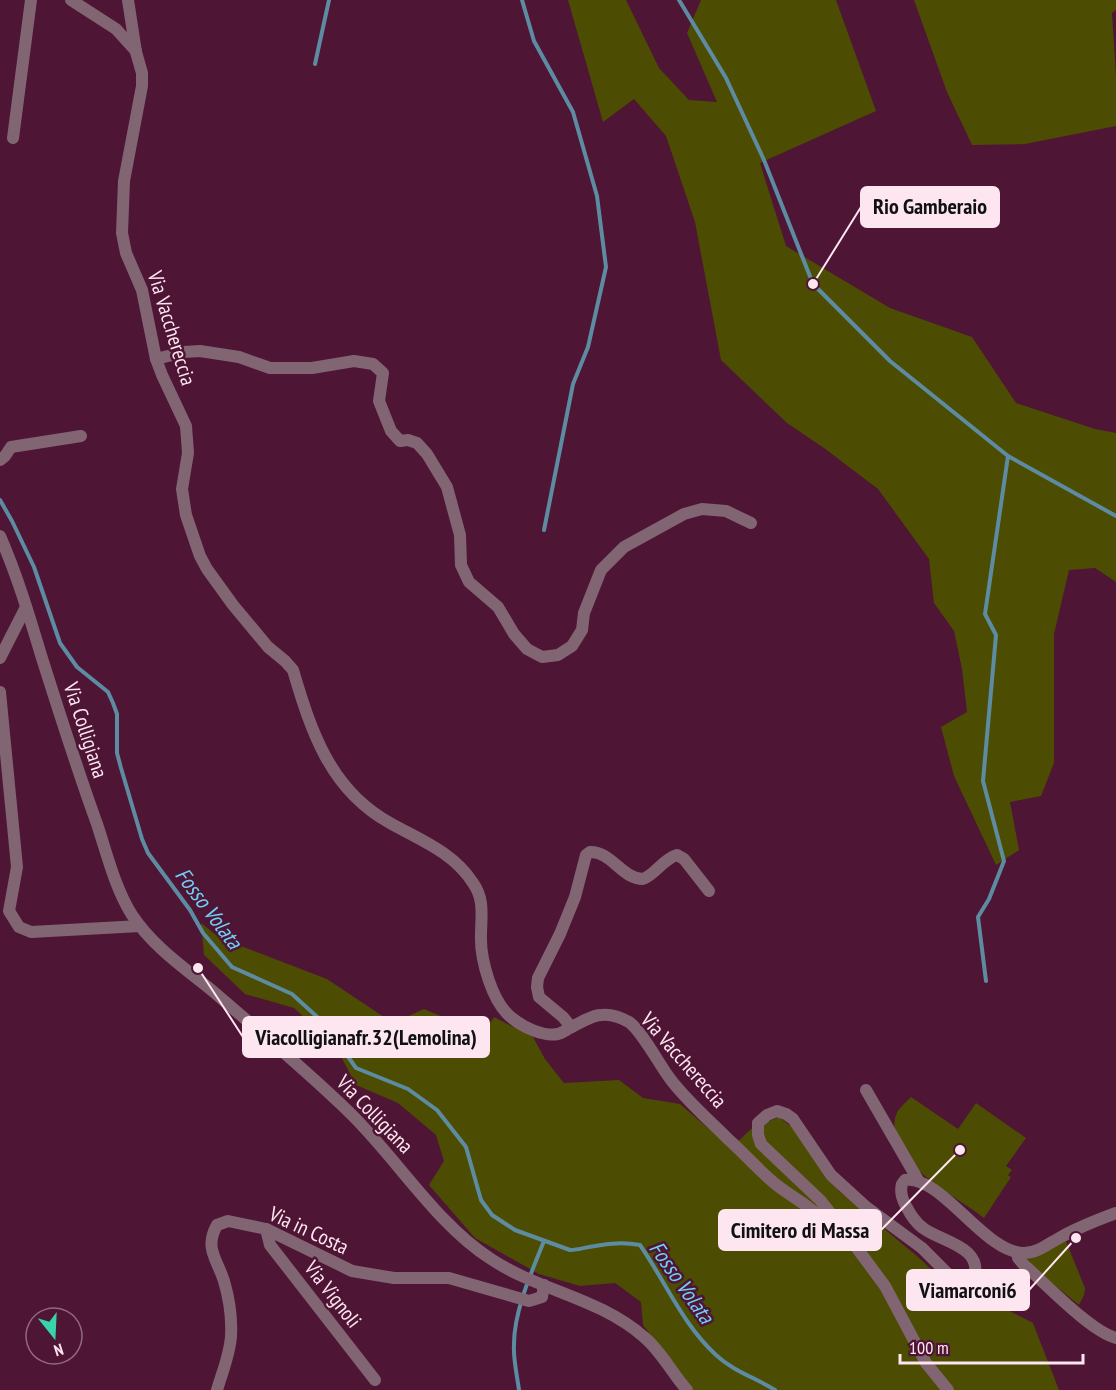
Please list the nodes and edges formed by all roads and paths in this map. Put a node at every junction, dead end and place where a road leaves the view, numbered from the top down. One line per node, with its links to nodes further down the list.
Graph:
1 (31, 0): 5 (street)
2 (71, 0): 4 (street)
3 (128, 0): 4 (street, Via Vacchereccia)
4 (136, 52): 6 (street, Via Vacchereccia)
5 (14, 138)
6 (156, 359): 9 (street); 17 (street, Via Vacchereccia)
7 (81, 436): 8 (street)
8 (0, 460)
9 (751, 523)
10 (0, 536): 11 (street, Via Colligiana)
11 (26, 607): 12 (street); 16 (street, Via Colligiana)
12 (0, 658)
13 (0, 692): 14 (street)
14 (5, 799): 16 (street)
15 (709, 891): 17 (street)
16 (141, 926): 24 (street, Via Colligiana)
17 (571, 1027): 21 (street, Via Vacchereccia)
18 (866, 1090): 19 (street)
19 (918, 1180): 21 (street); 23 (street)
20 (1116, 1213): 23 (street)
21 (842, 1228): 29 (street)
22 (266, 1229): 24 (street, Via in Costa); 26 (street, Via Vignoli); 27 (street, Via in Costa)
23 (1018, 1253): 25 (street)
24 (544, 1285): 28 (street, Via Colligiana)
25 (1116, 1338)
26 (375, 1380)
27 (217, 1390)
28 (687, 1390)
29 (948, 1390)

